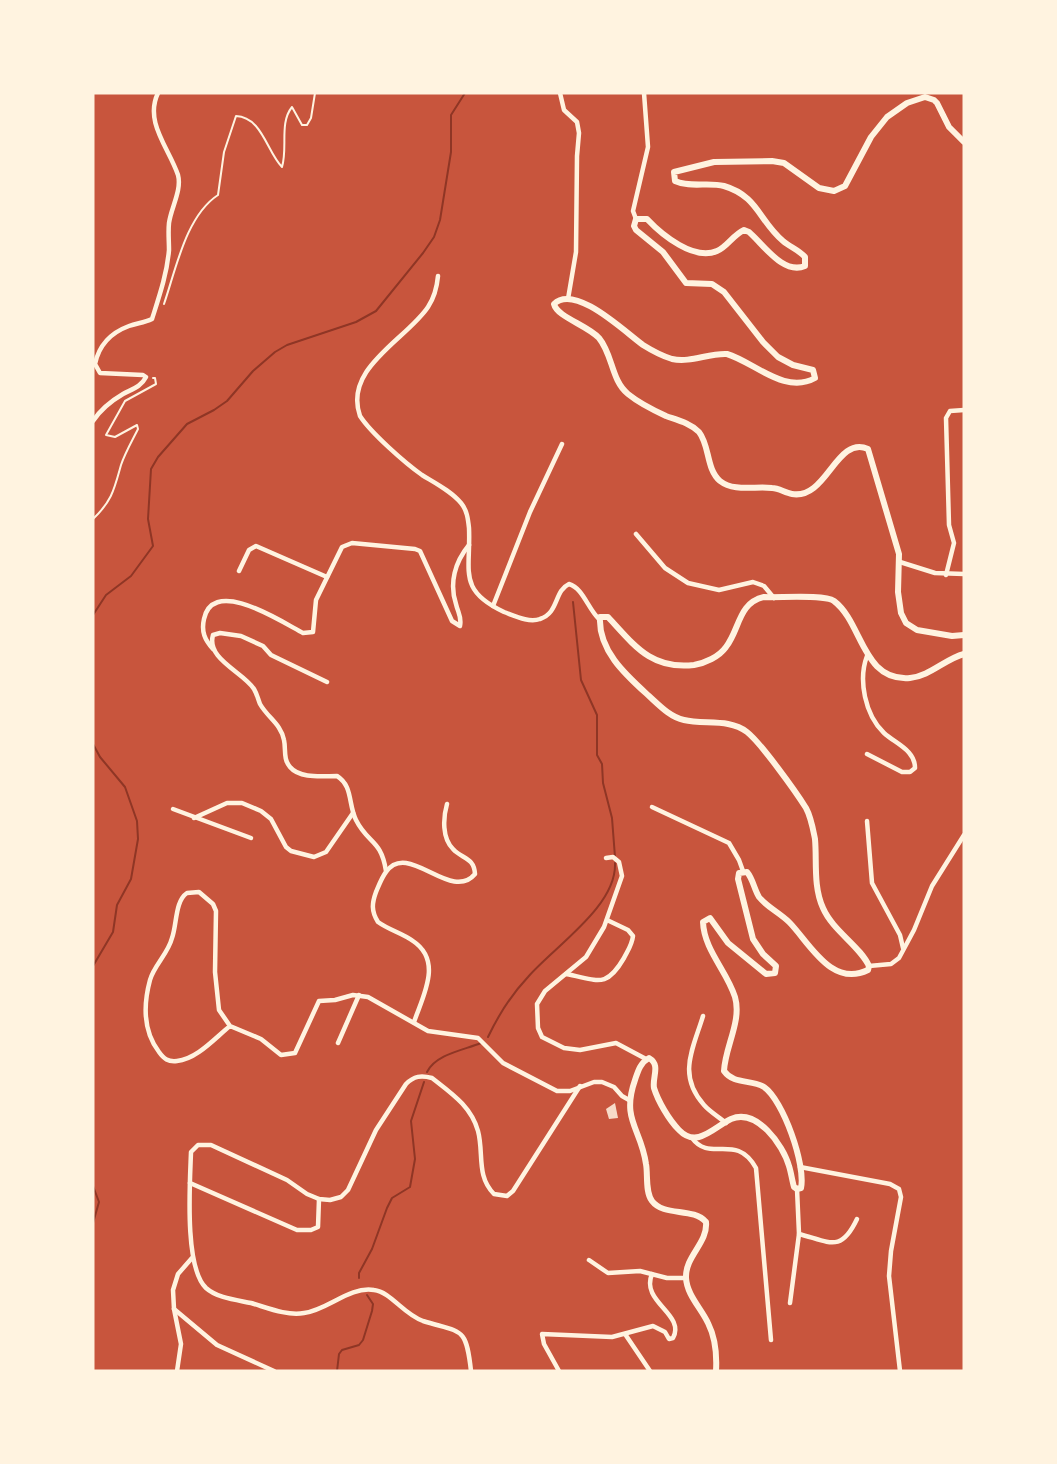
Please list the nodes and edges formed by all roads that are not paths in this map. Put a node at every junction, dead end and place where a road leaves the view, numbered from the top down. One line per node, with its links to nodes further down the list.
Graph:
1 (159, 93): 9 (street)
2 (559, 93): 7 (street)
3 (644, 93): 5 (street)
4 (964, 142): 5 (main road)
5 (636, 219): 7 (main road)
6 (438, 276): 12 (street)
7 (568, 299): 13 (main road)
8 (964, 410): 16 (street)
9 (93, 421)
10 (562, 444): 19 (street)
11 (636, 534): 18 (street)
12 (470, 544): 17 (street); 19 (street)
13 (900, 562): 16 (street); 21 (main road)
14 (239, 571): 17 (street)
15 (964, 574): 16 (street)
16 (946, 575)
17 (327, 577): 22 (street)
18 (774, 598): 20 (main road); 24 (main road)
19 (493, 606): 20 (street)
20 (600, 619): 40 (main road)
21 (964, 635)
22 (213, 649): 25 (street); 30 (street)
23 (964, 654): 24 (main road)
24 (867, 656): 26 (street)
25 (327, 682)
26 (867, 754)
27 (447, 804): 36 (street)
28 (652, 807): 37 (street)
29 (173, 809): 31 (street)
30 (353, 812): 31 (street); 36 (street)
31 (194, 818): 34 (street)
32 (867, 821): 39 (street)
33 (964, 835): 39 (street)
34 (251, 838)
35 (606, 858): 38 (street)
36 (386, 871): 44 (street)
37 (743, 871): 40 (main road); 52 (main road)
38 (607, 920): 41 (street); 41 (street)
39 (904, 949): 40 (street)
40 (869, 966)
41 (565, 974): 47 (street)
42 (359, 995): 44 (street); 45 (street); 46 (street)
43 (703, 1016): 50 (street)
44 (414, 1023): 48 (street)
45 (230, 1026): 45 (street)
46 (338, 1044)
47 (646, 1059): 49 (main road); 51 (main road)
48 (580, 1086): 49 (street); 55 (street)
49 (629, 1100): 61 (main road)
50 (726, 1123): 51 (main road); 54 (main road)
51 (692, 1138): 65 (street)
52 (799, 1167): 54 (main road); 72 (street)
53 (190, 1183): 55 (street); 55 (street); 58 (street)
54 (797, 1189): 57 (street)
55 (319, 1199)
56 (857, 1219): 57 (street)
57 (799, 1234): 62 (street)
58 (192, 1257): 63 (street); 68 (street)
59 (589, 1260): 60 (street)
60 (652, 1274): 61 (street); 64 (street)
61 (686, 1278): 71 (main road)
62 (790, 1303)
63 (174, 1308): 66 (street); 67 (street)
64 (625, 1334): 69 (street); 70 (street)
65 (771, 1340)
66 (177, 1371)
67 (274, 1371)
68 (471, 1371)
69 (558, 1371)
70 (650, 1371)
71 (716, 1371)
72 (900, 1371)

